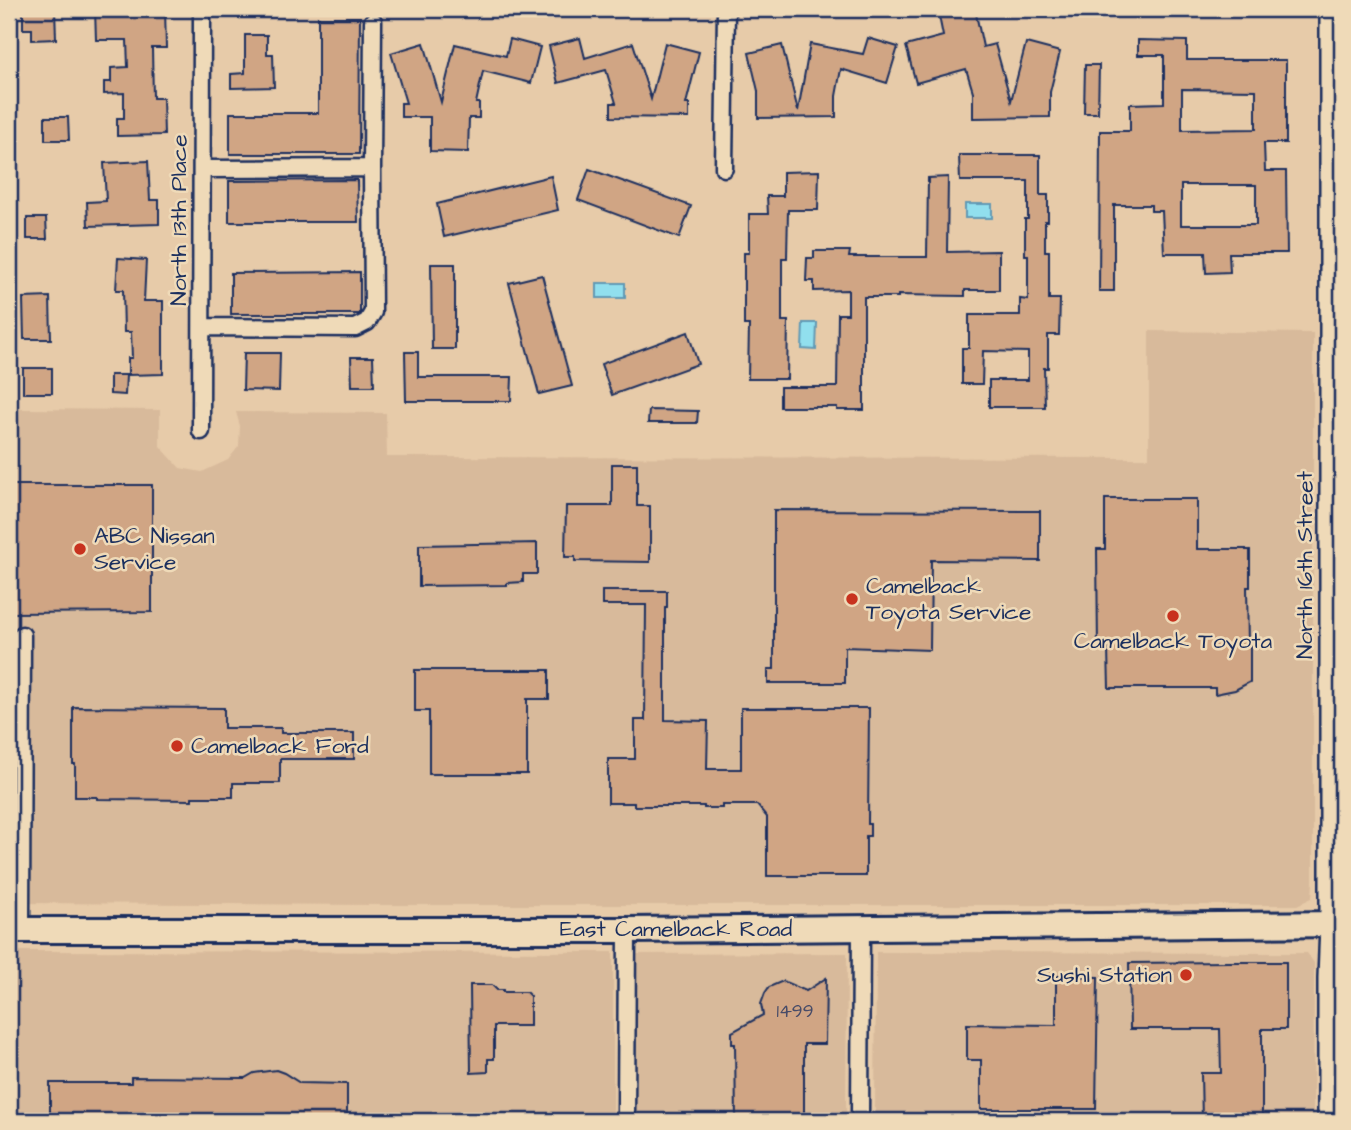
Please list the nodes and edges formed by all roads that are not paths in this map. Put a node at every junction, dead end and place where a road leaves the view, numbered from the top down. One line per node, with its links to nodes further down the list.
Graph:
1 (202, 9): 7 (street, North 13th Place)
2 (726, 9): 6 (street)
3 (1331, 9): 10 (main road, North 16th Street)
4 (373, 21): 5 (street)
5 (372, 168): 7 (street); 8 (street)
6 (724, 168)
7 (202, 169): 8 (street, North 13th Place)
8 (202, 327): 9 (street, North 13th Place)
9 (201, 431)
10 (1337, 457): 12 (main road, North 16th Street)
11 (22, 635): 14 (street)
12 (1337, 924): 13 (main road, East Camelback Road); 18 (main road, North 16th Street)
13 (861, 928): 15 (main road, East Camelback Road); 17 (street)
14 (15, 930): 15 (main road, East Camelback Road)
15 (627, 930): 16 (street)
16 (625, 1121)
17 (860, 1121)
18 (1329, 1121)

